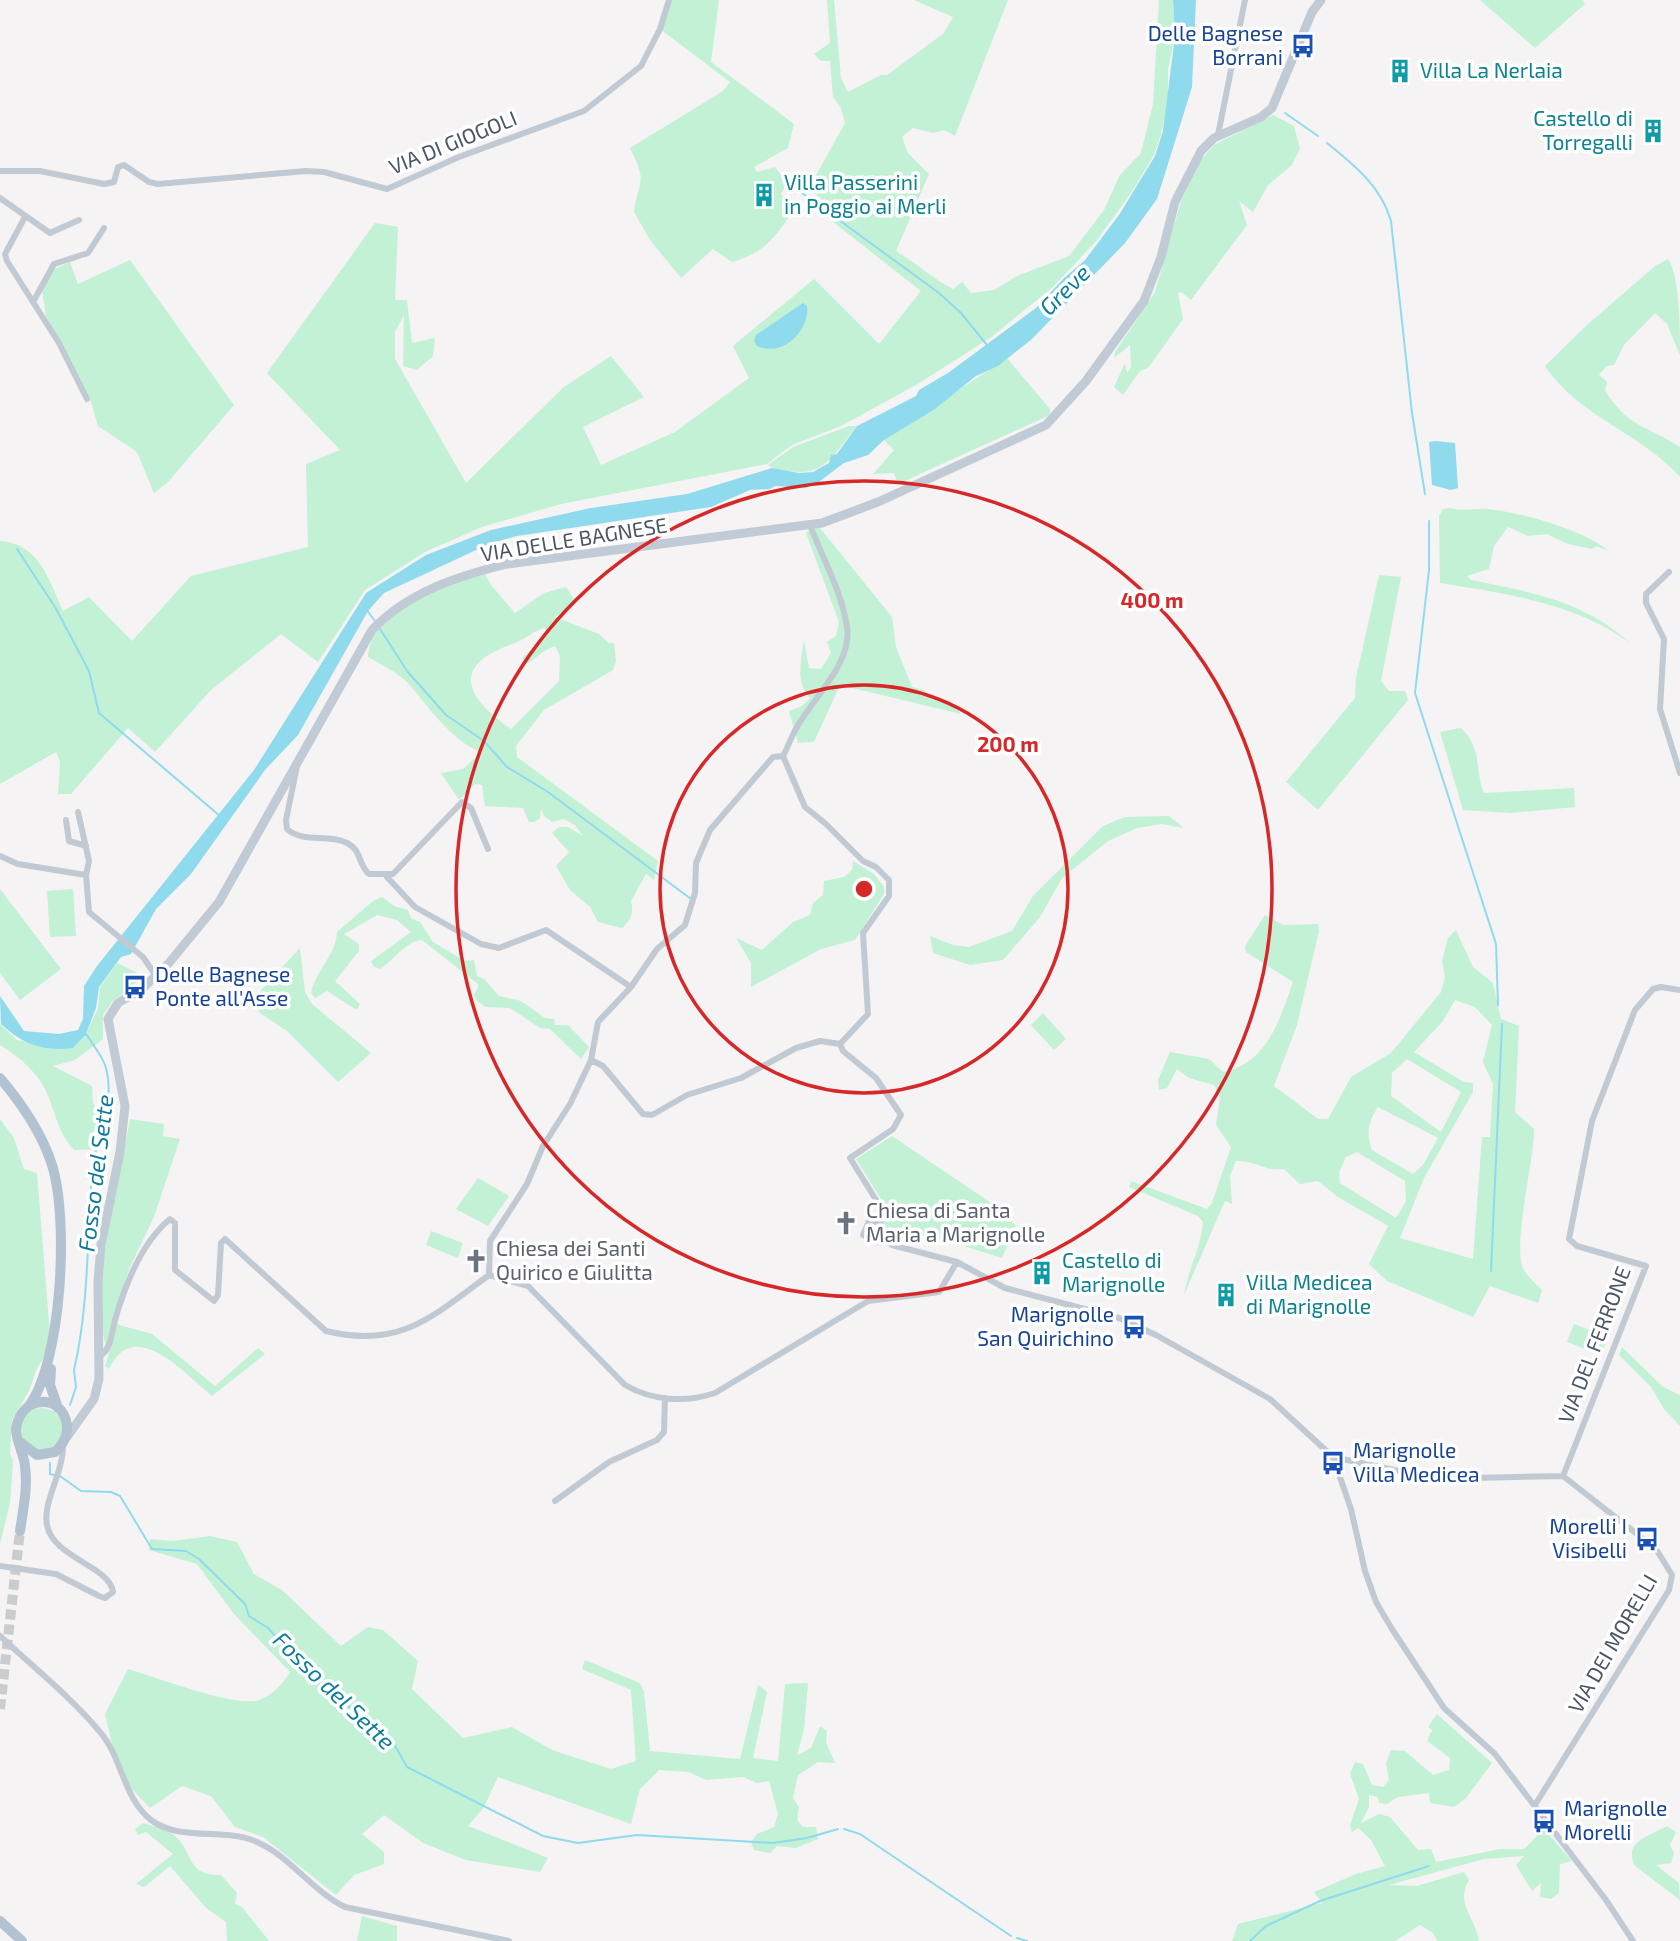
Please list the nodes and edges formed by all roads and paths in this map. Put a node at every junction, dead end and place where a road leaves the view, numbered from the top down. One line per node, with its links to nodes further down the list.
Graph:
1 (669, 0): 5 (street, VIA DI GIOGOLI)
2 (1245, 0): 4 (street)
3 (1319, 1): 4 (main road, VIA DELLE BAGNESE)
4 (1218, 135): 12 (main road, VIA DELLE BAGNESE)
5 (0, 171)
6 (0, 198): 7 (street)
7 (25, 216): 8 (street); 10 (street)
8 (79, 220)
9 (104, 228): 10 (street)
10 (33, 302): 11 (street)
11 (87, 399)
12 (810, 525): 14 (street); 15 (main road, VIA DELLE BAGNESE)
13 (1669, 572): 16 (street)
14 (783, 756): 25 (street); 27 (street)
15 (298, 762): 23 (street); 24 (main road, VIA DELLE BAGNESE)
16 (1680, 773)
17 (78, 812): 19 (street)
18 (66, 820): 19 (street)
19 (86, 846): 22 (street)
20 (488, 849): 23 (street)
21 (0, 856): 22 (street)
22 (86, 876): 24 (street)
23 (387, 877): 25 (street)
24 (156, 976): 35 (main road, VIA DELLE BAGNESE)
25 (632, 987): 28 (street)
26 (1680, 990): 45 (street, VIA DEL FERRONE)
27 (840, 1044): 28 (street); 30 (street)
28 (591, 1060): 33 (street)
29 (0, 1078): 34 (main road)
30 (880, 1224): 31 (street); 31 (street)
31 (883, 1240): 32 (street)
32 (957, 1262): 36 (street); 43 (street)
33 (489, 1275): 35 (street); 36 (street)
34 (51, 1347): 37 (main road); 38 (main road)
35 (101, 1355): 39 (main road, VIA DELLE BAGNESE)
36 (666, 1398): 47 (street)
37 (29, 1406): 38 (main road); 41 (main road)
38 (61, 1410): 39 (main road); 40 (main road)
39 (84, 1413): 40 (main road, VIA DELLE BAGNESE)
40 (65, 1441): 42 (main road); 44 (street)
41 (20, 1442): 42 (main road); 46 (main road)
42 (46, 1455): 44 (street); 46 (main road)
43 (1333, 1457): 45 (street); 51 (street)
44 (61, 1470): 49 (street)
45 (1563, 1476): 51 (street, VIA DEI MORELLI)
46 (26, 1486): 48 (main road)
47 (555, 1501)
48 (20, 1531)
49 (0, 1566)
50 (0, 1636): 55 (street)
51 (1535, 1805): 56 (street)
52 (0, 1909): 53 (main road)
53 (4, 1924): 54 (main road)
54 (22, 1941)
55 (509, 1941)
56 (1633, 1941)

